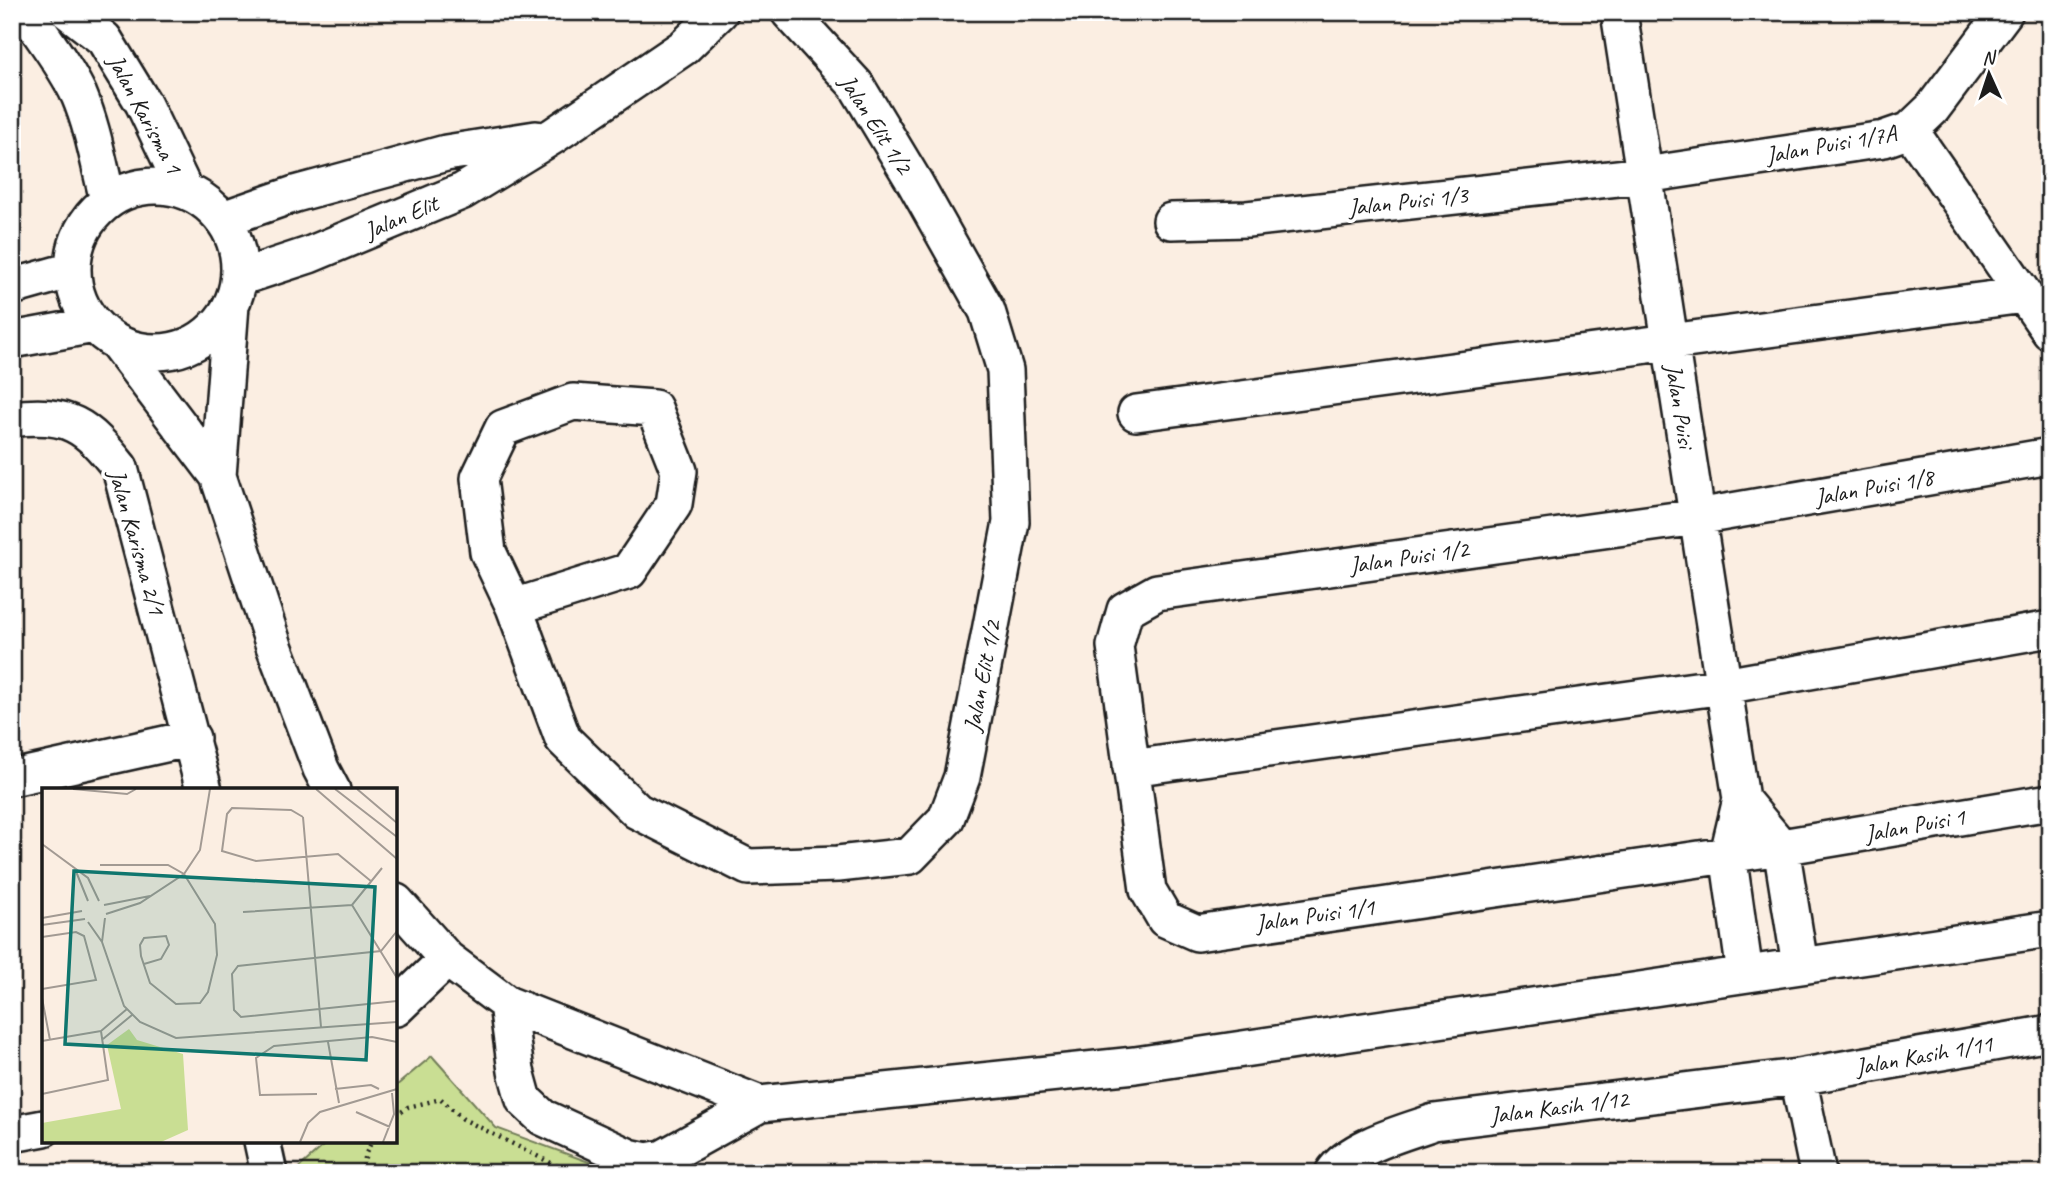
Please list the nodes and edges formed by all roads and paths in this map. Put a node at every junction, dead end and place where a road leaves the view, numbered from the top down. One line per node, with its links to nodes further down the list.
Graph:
1 (26, 12): 11 (street, Jalan Karisma 1)
2 (69, 12): 10 (street, Jalan Karisma 1)
3 (720, 12): 8 (street, Jalan Elit)
4 (789, 12): 27 (street, Jalan Elit 1/2)
5 (1619, 12): 9 (street, Jalan Puisi)
6 (2005, 12): 7 (street, Jalan Puisi 1/7A)
7 (1910, 130): 9 (street, Jalan Puisi 1/7A); 17 (street)
8 (553, 136): 12 (street, Jalan Elit); 16 (street, Jalan Elit)
9 (1645, 175): 13 (street, Jalan Puisi 1/3); 21 (street, Jalan Puisi)
10 (186, 191): 11 (street); 12 (street)
11 (107, 201): 14 (street)
12 (223, 219): 16 (street)
13 (1171, 220)
14 (72, 270): 15 (street); 19 (street)
15 (12, 287)
16 (235, 292): 19 (street); 25 (street)
17 (2024, 295): 18 (street); 21 (street)
18 (2050, 332)
19 (105, 334): 20 (street); 25 (street)
20 (12, 340)
21 (1670, 342): 22 (street); 26 (street, Jalan Puisi)
22 (1136, 413)
23 (12, 419): 31 (street, Jalan Karisma 2/1)
24 (2050, 456): 26 (street, Jalan Puisi 1/8)
25 (218, 477): 35 (street)
26 (1698, 517): 28 (street, Jalan Puisi 1/2); 30 (street, Jalan Puisi)
27 (514, 607): 27 (street, Jalan Elit 1/2)
28 (1125, 610): 32 (street, Jalan Puisi 1/1)
29 (2050, 628): 30 (street)
30 (1724, 686): 32 (street); 36 (street, Jalan Puisi)
31 (192, 738): 33 (street); 34 (street, Jalan Karisma 2/1)
32 (1131, 768): 39 (street, Jalan Puisi 1/1)
33 (12, 778)
34 (204, 788)
35 (331, 788)
36 (1741, 799): 38 (street); 39 (street, Jalan Puisi)
37 (2050, 802): 38 (street, Jalan Puisi 1)
38 (1781, 847): 39 (street, Jalan Puisi 1/1); 43 (street)
39 (1728, 854): 44 (street, Jalan Puisi)
40 (402, 922): 42 (street)
41 (2050, 929): 43 (street)
42 (447, 959): 45 (street); 46 (street)
43 (1800, 965): 44 (street)
44 (1745, 974): 49 (street)
45 (507, 1004): 49 (street); 49 (street)
46 (397, 1007)
47 (2050, 1033): 48 (street, Jalan Kasih 1/11)
48 (1798, 1077): 58 (street, Jalan Kasih 1/12); 59 (street)
49 (760, 1104)
50 (397, 1115): 57 (path)
51 (42, 1128): 52 (street)
52 (12, 1134)
53 (262, 1143): 55 (street)
54 (371, 1143): 56 (path)
55 (269, 1173)
56 (362, 1173)
57 (571, 1173)
58 (1333, 1173)
59 (1818, 1173)

